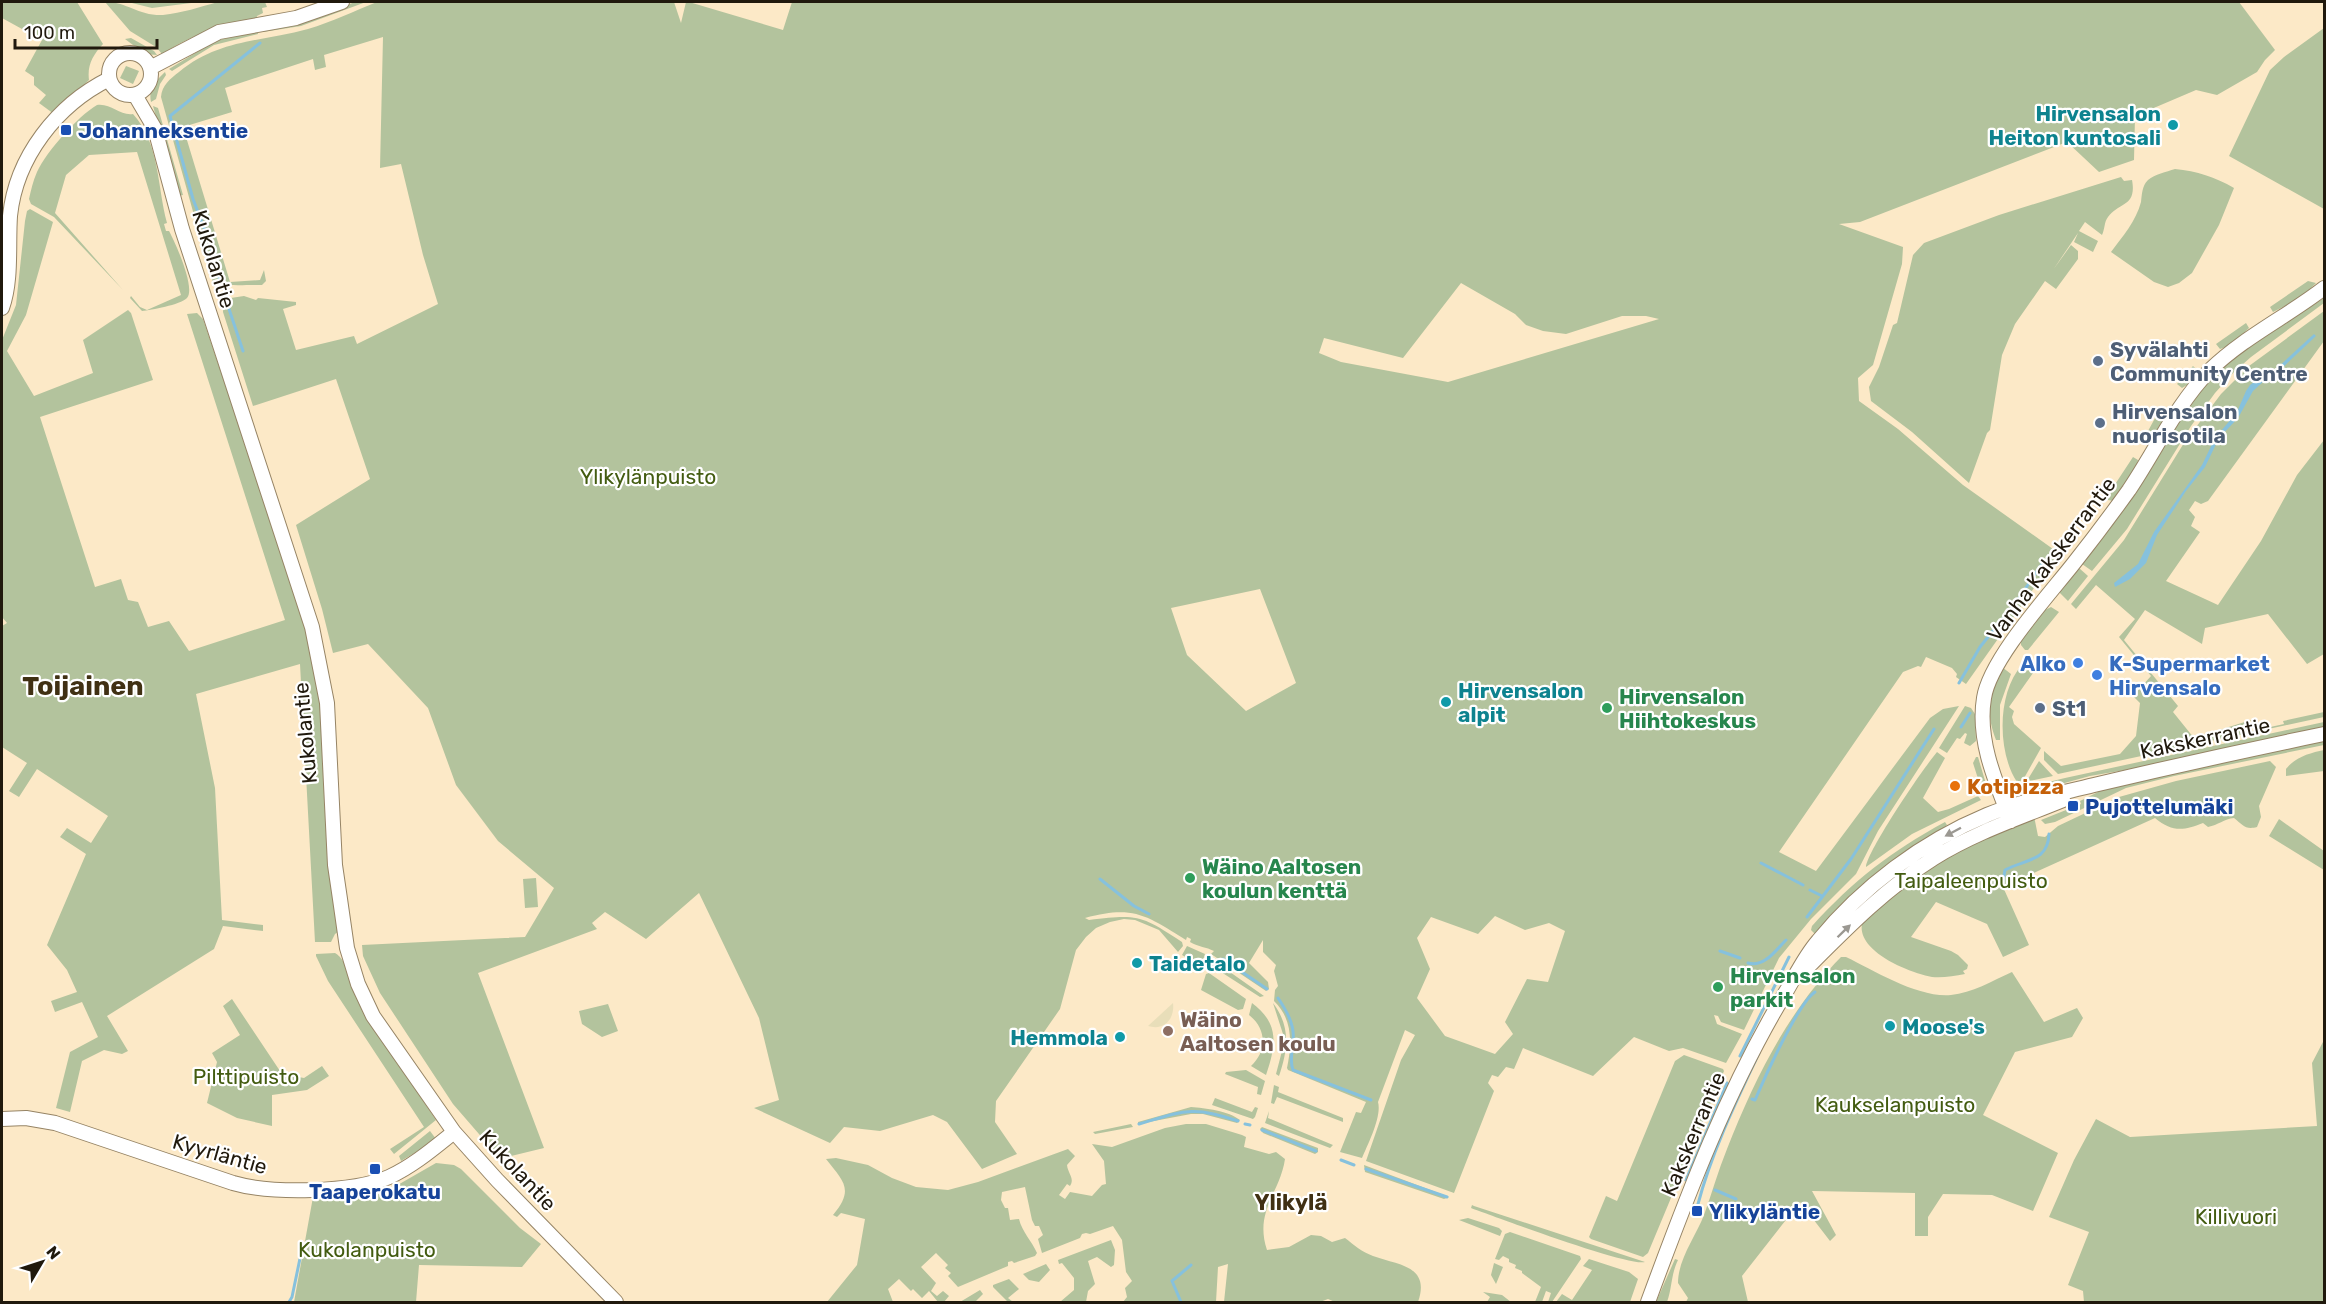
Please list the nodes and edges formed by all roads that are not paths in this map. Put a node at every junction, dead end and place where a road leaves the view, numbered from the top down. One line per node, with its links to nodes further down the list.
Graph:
1 (342, 2): 2 (street)
2 (150, 68): 3 (street); 4 (street)
3 (109, 79): 4 (street); 6 (street)
4 (135, 94): 10 (street, Kukolantie)
5 (2325, 288): 8 (street, Vanha Kakskerrantie)
6 (2, 308)
7 (2325, 734): 8 (street, Kakskerrantie)
8 (2009, 815): 12 (street, Kakskerrantie)
9 (2, 1119): 10 (street, Kyyrläntie)
10 (454, 1132): 11 (street, Kukolantie)
11 (616, 1302)
12 (1648, 1302)

